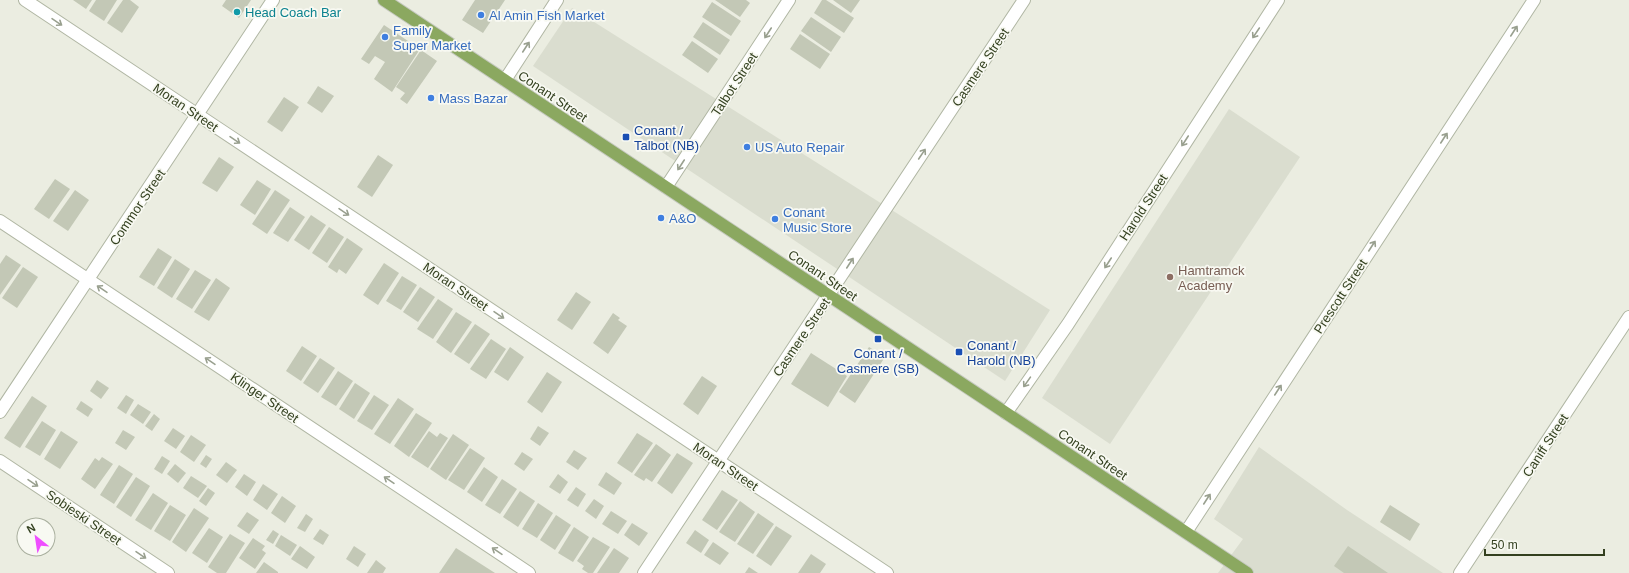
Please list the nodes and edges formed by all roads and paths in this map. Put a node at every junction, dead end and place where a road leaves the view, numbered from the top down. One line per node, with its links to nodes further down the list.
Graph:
1 (25, 0): 10 (street, Moran Street, one-way to 10)
2 (273, 0): 10 (street, Commor Street)
3 (384, 0): 9 (main road, Conant Street)
4 (557, 0): 9 (street, one-way to 4)
5 (789, 0): 11 (street, Talbot Street, one-way to 11)
6 (1024, 0): 14 (street, Casmere Street, one-way to 6)
7 (1278, 0): 17 (street, Harold Street, one-way to 17)
8 (1534, 0): 20 (street, Prescott Street, one-way to 8)
9 (505, 80): 11 (main road, Conant Street)
10 (198, 115): 13 (street, Commor Street); 19 (street, Moran Street, one-way to 19)
11 (666, 187): 14 (main road, Conant Street)
12 (0, 221): 13 (street, Klinger Street)
13 (88, 280): 16 (street, Commor Street); 22 (street, Klinger Street, one-way to 13)
14 (829, 296): 17 (main road, Conant Street); 19 (street, Casmere Street)
15 (1629, 317): 26 (street, Caniff Street)
16 (0, 412)
17 (1006, 413): 20 (main road, Conant Street)
18 (0, 461): 21 (street, Sobieski Street, one-way to 21)
19 (719, 461): 23 (street, Casmere Street); 24 (street, Moran Street)
20 (1186, 532): 25 (main road, Conant Street)
21 (168, 573)
22 (529, 573)
23 (644, 573)
24 (887, 573)
25 (1247, 573)
26 (1460, 573)

